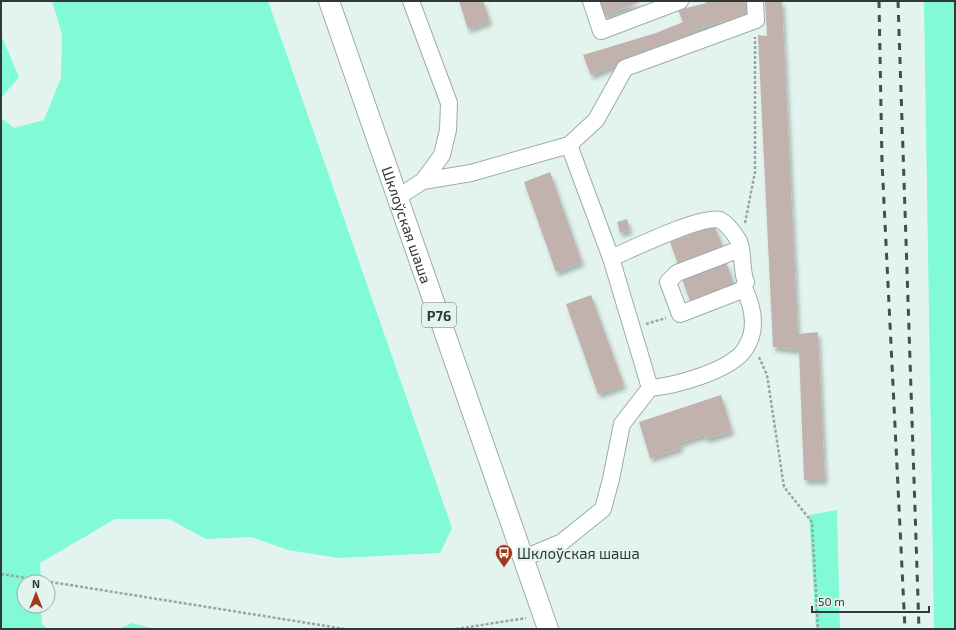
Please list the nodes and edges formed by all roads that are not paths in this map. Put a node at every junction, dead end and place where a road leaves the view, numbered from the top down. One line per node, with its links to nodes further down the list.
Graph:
1 (329, 1): 8 (main road, Шклоўская шаша / Р76)
2 (411, 1): 7 (lane)
3 (591, 1): 4 (lane)
4 (680, 1)
5 (755, 1): 6 (lane)
6 (569, 145): 7 (lane); 10 (lane)
7 (423, 181): 8 (lane)
8 (398, 197): 13 (main road, Шклоўская шаша / Р76)
9 (740, 249): 10 (lane); 11 (lane); 11 (lane)
10 (611, 258): 12 (lane)
11 (744, 288): 12 (lane)
12 (650, 388): 13 (lane)
13 (524, 558): 14 (main road, Шклоўская шаша / Р76)
14 (545, 621)

